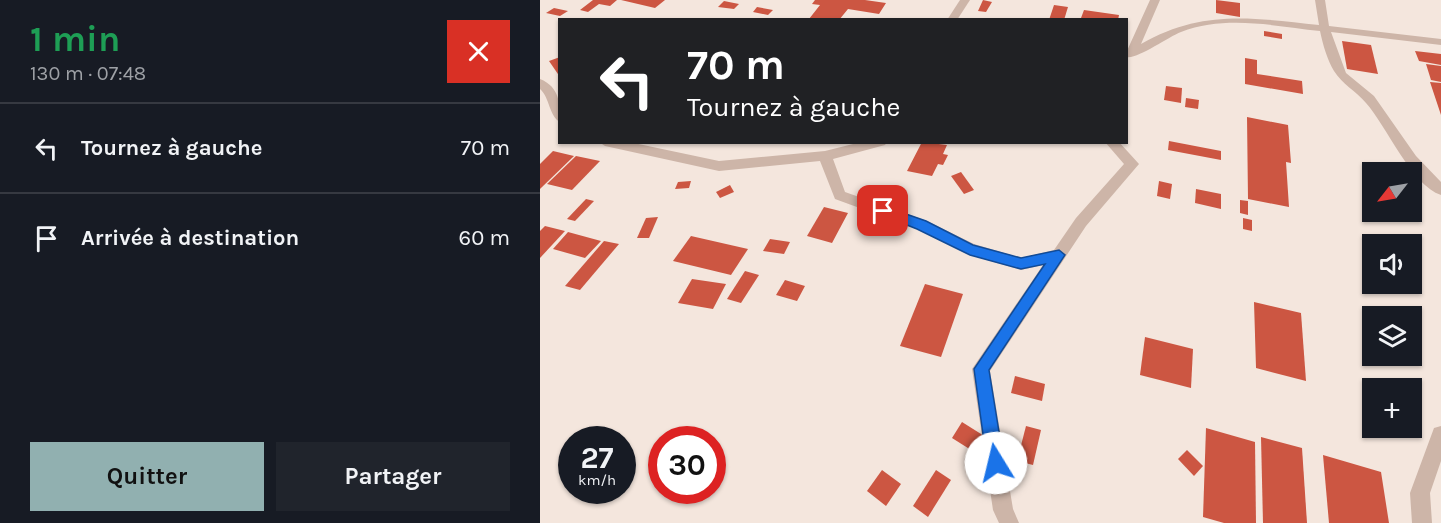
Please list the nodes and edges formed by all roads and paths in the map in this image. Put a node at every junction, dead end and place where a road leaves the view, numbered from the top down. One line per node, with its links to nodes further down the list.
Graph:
1 (964, 0): 4 (street)
2 (1155, 0): 7 (street)
3 (1320, 0): 5 (street)
4 (953, 18)
5 (1323, 28): 6 (street); 7 (street); 14 (street)
6 (1441, 42)
7 (1129, 59)
8 (540, 82): 9 (street)
9 (558, 112)
10 (614, 144): 13 (street)
11 (873, 144): 13 (street)
12 (1113, 144): 15 (street)
13 (825, 156): 15 (street)
14 (1441, 190)
15 (1059, 255): 17 (street)
16 (1441, 435): 18 (street)
17 (1009, 523)
18 (1422, 523)

